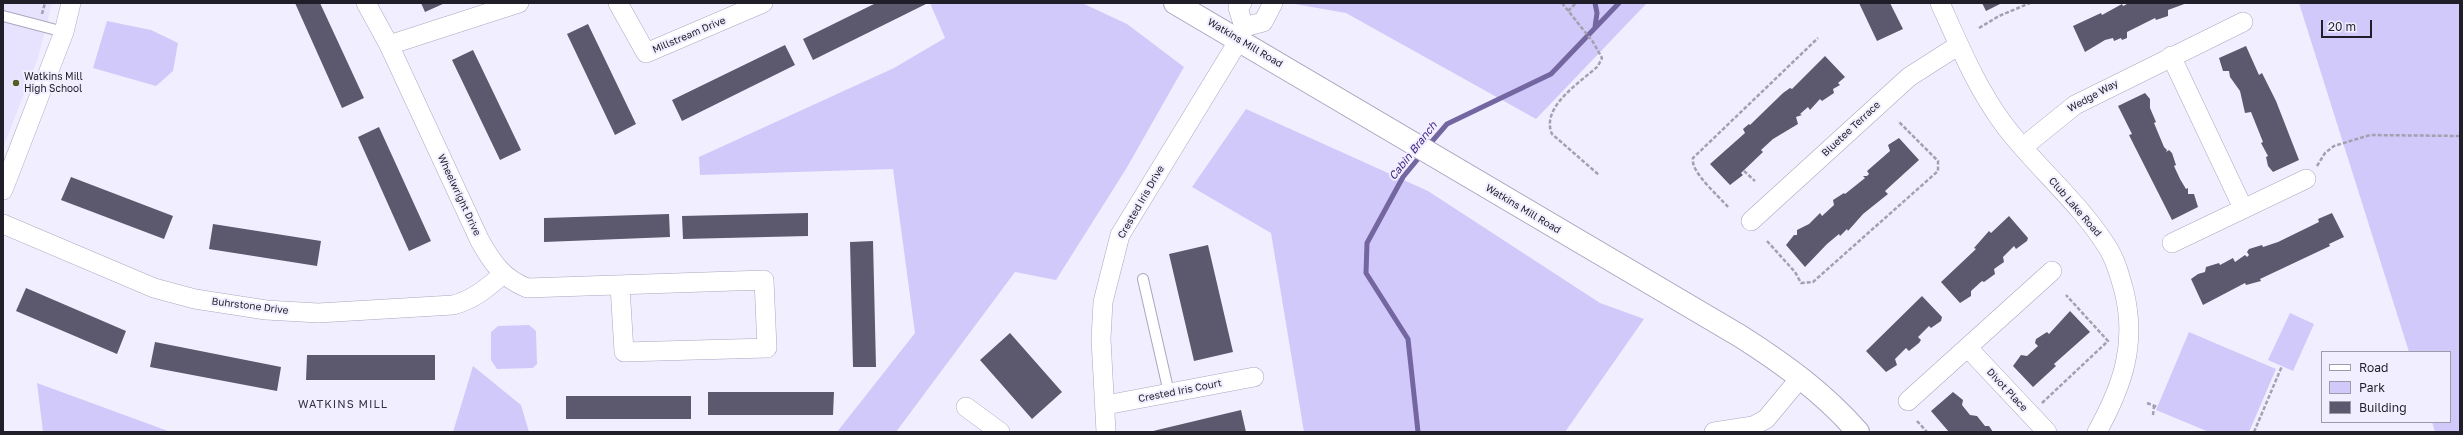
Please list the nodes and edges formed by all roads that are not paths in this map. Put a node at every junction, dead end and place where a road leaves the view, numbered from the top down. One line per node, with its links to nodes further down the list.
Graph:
1 (71, 3): 12 (street)
2 (366, 3): 14 (street, Wheelwright Drive)
3 (519, 3): 14 (street)
4 (618, 3): 5 (street, Millstream Drive)
5 (763, 3)
6 (1175, 3): 13 (street, Watkins Mill Road)
7 (1242, 3): 13 (street)
8 (1273, 3): 13 (street)
9 (1940, 3): 15 (street, Club Lake Road)
10 (3, 16): 12 (lane)
11 (2243, 22): 16 (street, Wedge Way)
12 (64, 32): 19 (street)
13 (1241, 33): 30 (street, Watkins Mill Road); 33 (street, Crested Iris Drive)
14 (388, 45): 25 (street, Wheelwright Drive)
15 (1959, 45): 17 (street, Club Lake Road); 21 (street, Bluetee Terrace)
16 (2171, 56): 17 (street, Wedge Way); 20 (street)
17 (2023, 147): 40 (street, Club Lake Road)
18 (2306, 179): 20 (street)
19 (3, 190)
20 (2243, 208): 23 (street)
21 (1751, 221)
22 (3, 224): 25 (street, Buhrstone Drive)
23 (2172, 243)
24 (2052, 271): 28 (street)
25 (502, 274): 27 (street, Wheelwright Drive)
26 (1143, 280): 31 (lane)
27 (620, 286): 27 (street, Wheelwright Drive)
28 (1968, 348): 32 (street); 39 (street, Divot Place)
29 (1254, 377): 31 (street, Crested Iris Court)
30 (1801, 377): 37 (street); 38 (street, Watkins Mill Road)
31 (1169, 393): 33 (street, Crested Iris Court)
32 (1908, 401)
33 (1106, 405): 36 (street, Crested Iris Drive)
34 (966, 406): 35 (street)
35 (1000, 432)
36 (1106, 432)
37 (1714, 432)
38 (1858, 432)
39 (2047, 432)
40 (2097, 432)

